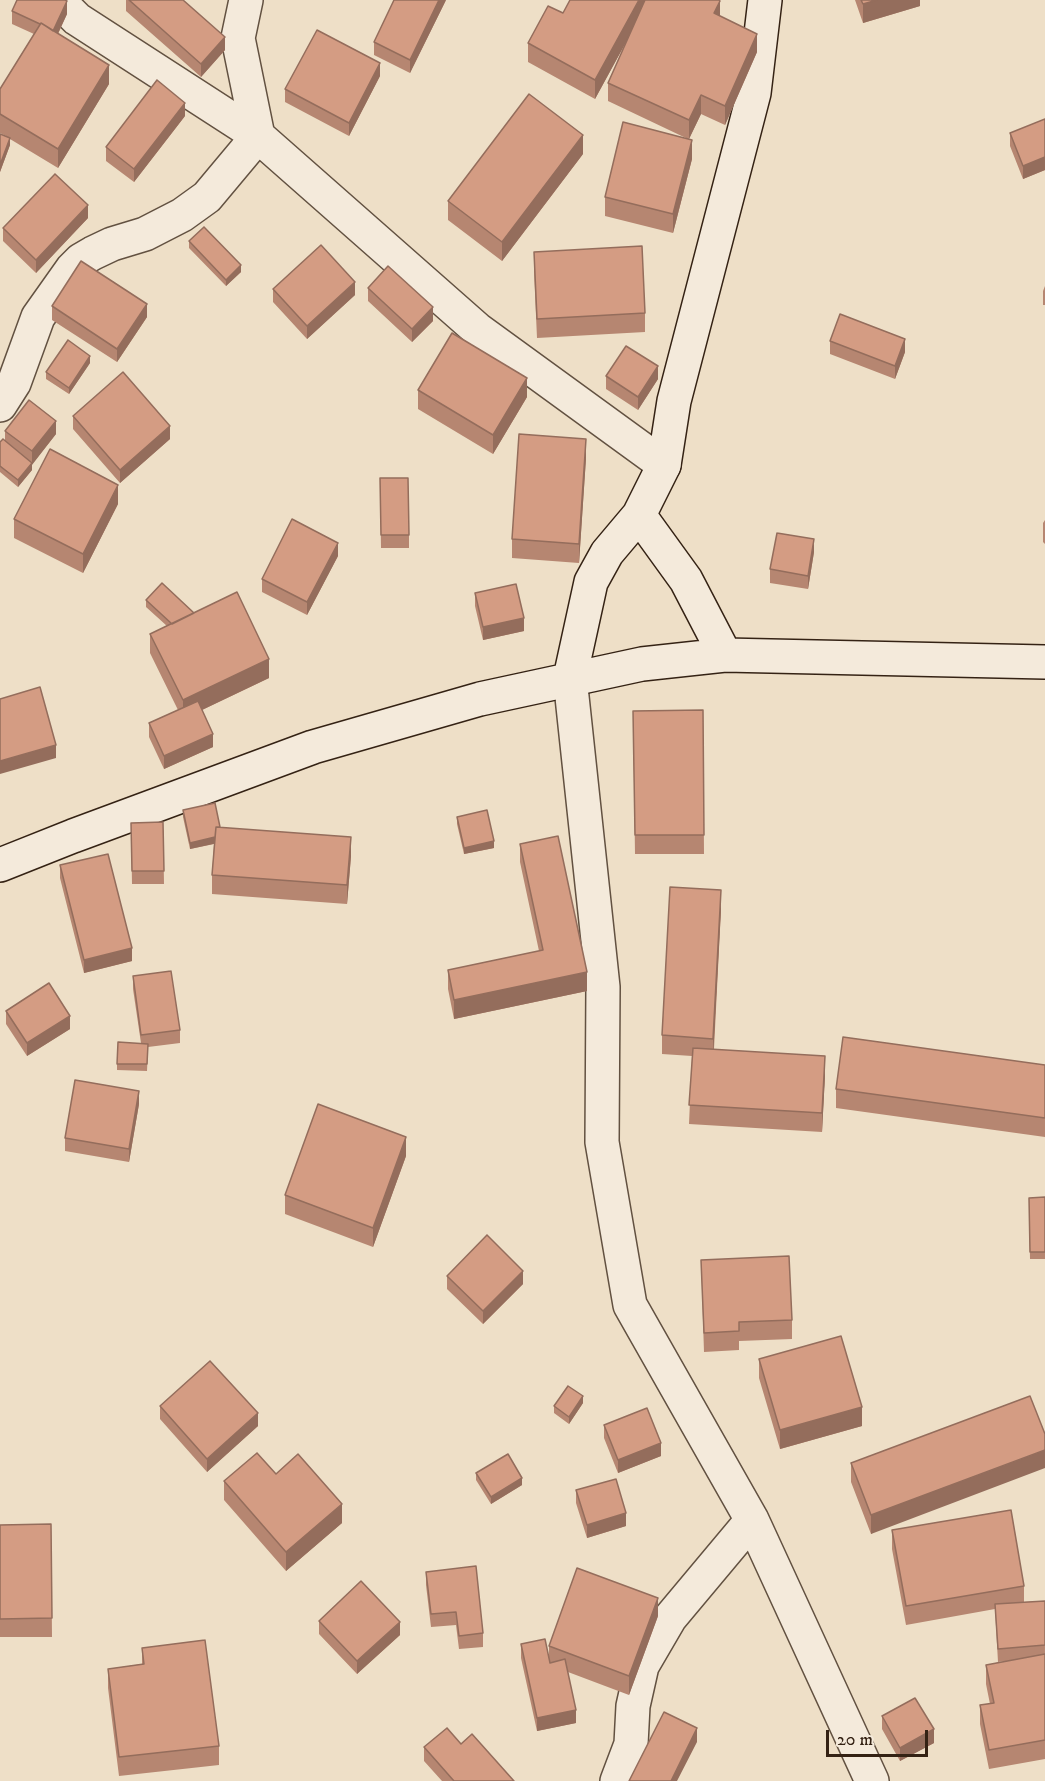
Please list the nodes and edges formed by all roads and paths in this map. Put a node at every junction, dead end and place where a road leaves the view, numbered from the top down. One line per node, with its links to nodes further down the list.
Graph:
1 (58, 0): 4 (street)
2 (246, 0): 4 (street)
3 (765, 0): 6 (street)
4 (258, 136): 5 (street); 6 (street)
5 (0, 405)
6 (664, 465): 7 (street)
7 (639, 514): 8 (street); 10 (street)
8 (725, 655): 9 (street); 10 (street)
9 (1045, 662)
10 (570, 678): 11 (street); 12 (street)
11 (0, 865)
12 (752, 1520): 13 (street); 14 (street)
13 (617, 1781)
14 (872, 1781)

